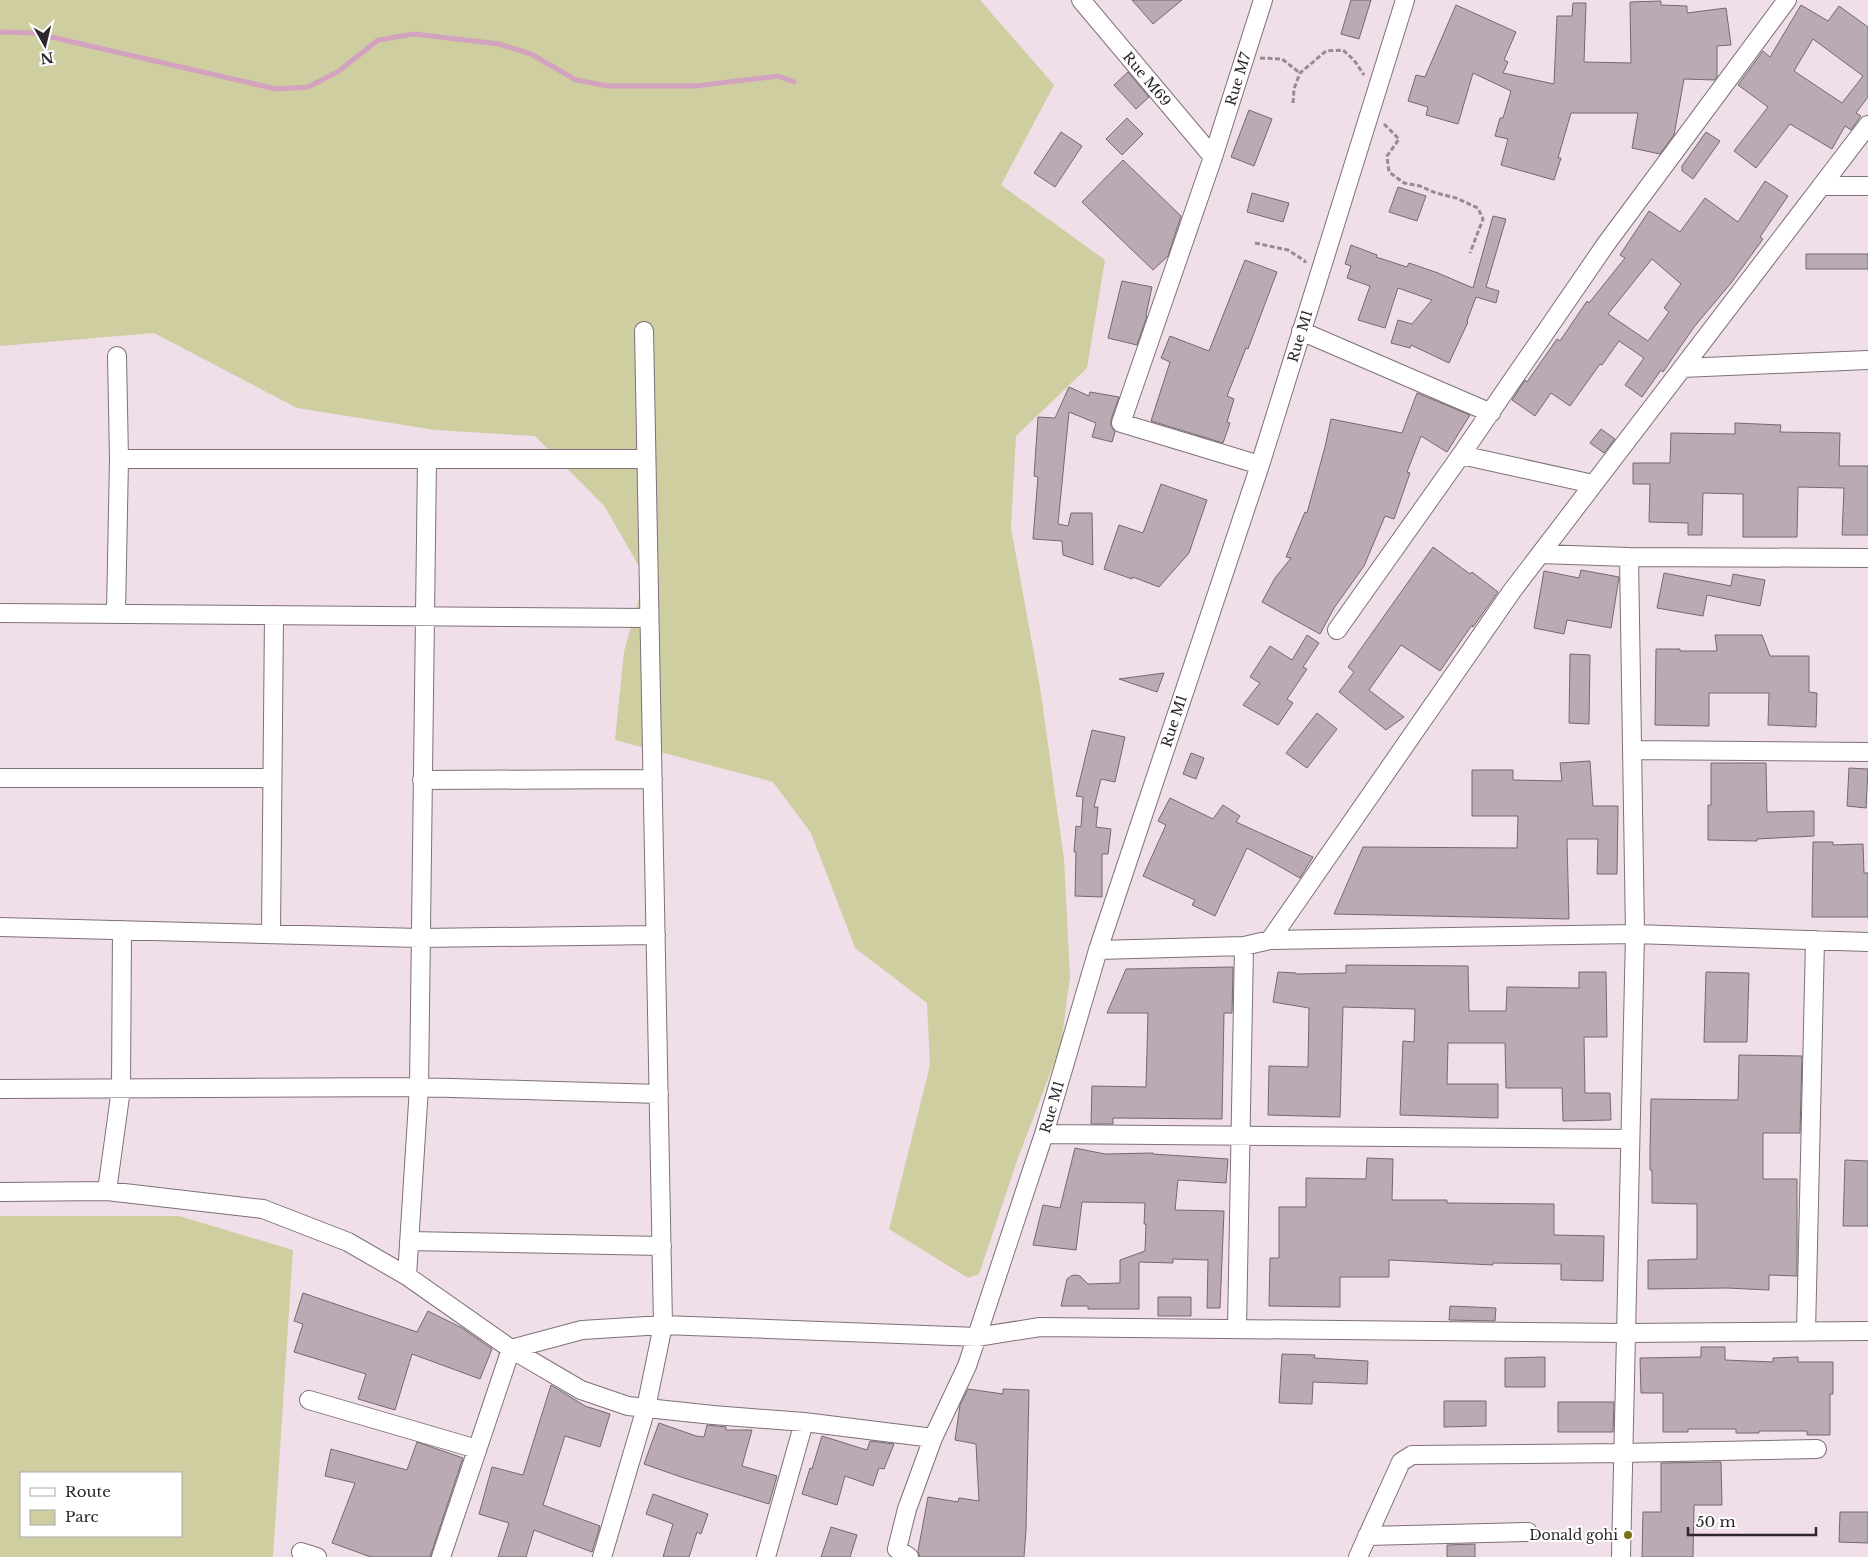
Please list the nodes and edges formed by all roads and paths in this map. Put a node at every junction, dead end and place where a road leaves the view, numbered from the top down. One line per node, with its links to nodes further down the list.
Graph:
1 (1081, 0): 10 (street, Rue M69)
2 (1263, 0): 10 (street, Rue M7)
3 (1405, 0): 8 (street, Rue M1)
4 (1787, 0): 21 (street)
5 (1255, 58): 6 (path)
6 (1300, 73): 7 (path); 8 (path)
7 (1293, 103)
8 (1372, 105): 14 (path); 17 (street, Rue M1)
9 (1868, 124): 11 (street)
10 (1213, 157): 26 (street, Rue M7)
11 (1821, 186): 12 (street); 20 (street)
12 (1868, 186)
13 (1255, 243): 15 (path)
14 (1470, 253)
15 (1307, 271)
16 (644, 331): 25 (street)
17 (1301, 331): 21 (street); 26 (street, Rue M1)
18 (117, 356): 23 (street)
19 (1868, 360): 20 (street)
20 (1682, 368): 27 (street)
21 (1491, 412): 22 (street)
22 (1462, 455): 27 (street); 36 (street)
23 (119, 459): 24 (street); 32 (street)
24 (427, 459): 25 (street); 34 (street)
25 (646, 459): 35 (street)
26 (1260, 465): 53 (street, Rue M1)
27 (1593, 484): 28 (street)
28 (1540, 554): 29 (street); 49 (street)
29 (1629, 557): 30 (street); 37 (street)
30 (1868, 558)
31 (0, 613): 32 (street)
32 (116, 614): 33 (street)
33 (274, 614): 34 (street); 40 (street)
34 (425, 615): 35 (street); 42 (street)
35 (649, 618): 41 (street)
36 (1337, 630)
37 (1632, 750): 38 (street); 46 (street)
38 (1868, 752)
39 (0, 778): 40 (street)
40 (272, 778): 45 (street)
41 (653, 779): 42 (street); 47 (street)
42 (422, 780): 48 (street)
43 (0, 927): 44 (street)
44 (122, 930): 45 (street); 55 (street)
45 (271, 934): 48 (street)
46 (1635, 934): 49 (street); 50 (street); 60 (street)
47 (656, 935): 48 (street); 57 (street)
48 (420, 938): 54 (street)
49 (1270, 940): 52 (street)
50 (1815, 940): 51 (street); 69 (street)
51 (1868, 942)
52 (1244, 946): 53 (street); 59 (street)
53 (1098, 950): 58 (street, Rue M1)
54 (419, 1087): 55 (street); 57 (street); 63 (street)
55 (121, 1088): 56 (street); 61 (street)
56 (0, 1089)
57 (659, 1094): 64 (street)
58 (1044, 1134): 59 (street); 71 (street, Rue M1)
59 (1240, 1136): 60 (street); 67 (street)
60 (1630, 1139): 70 (street)
61 (107, 1191): 62 (street); 65 (street)
62 (0, 1192)
63 (409, 1241): 64 (street); 65 (street)
64 (662, 1246): 66 (street)
65 (407, 1276): 72 (street)
66 (664, 1324): 71 (street); 72 (street); 74 (street)
67 (1237, 1329): 70 (street); 71 (street)
68 (1868, 1331): 69 (street)
69 (1806, 1332): 70 (street)
70 (1625, 1334): 79 (street)
71 (977, 1337): 76 (street, Rue M1)
72 (511, 1348): 74 (street); 77 (street)
73 (308, 1400): 77 (street)
74 (646, 1408): 75 (street); 84 (street)
75 (804, 1422): 76 (street); 85 (street)
76 (933, 1438): 82 (street, Rue M1)
77 (477, 1449): 83 (street)
78 (1817, 1449): 79 (street)
79 (1623, 1453): 81 (street); 87 (street)
80 (1528, 1532): 81 (street)
81 (1367, 1536): 86 (street)
82 (900, 1554)
83 (441, 1557)
84 (602, 1557)
85 (766, 1557)
86 (1358, 1557)
87 (1621, 1557)

